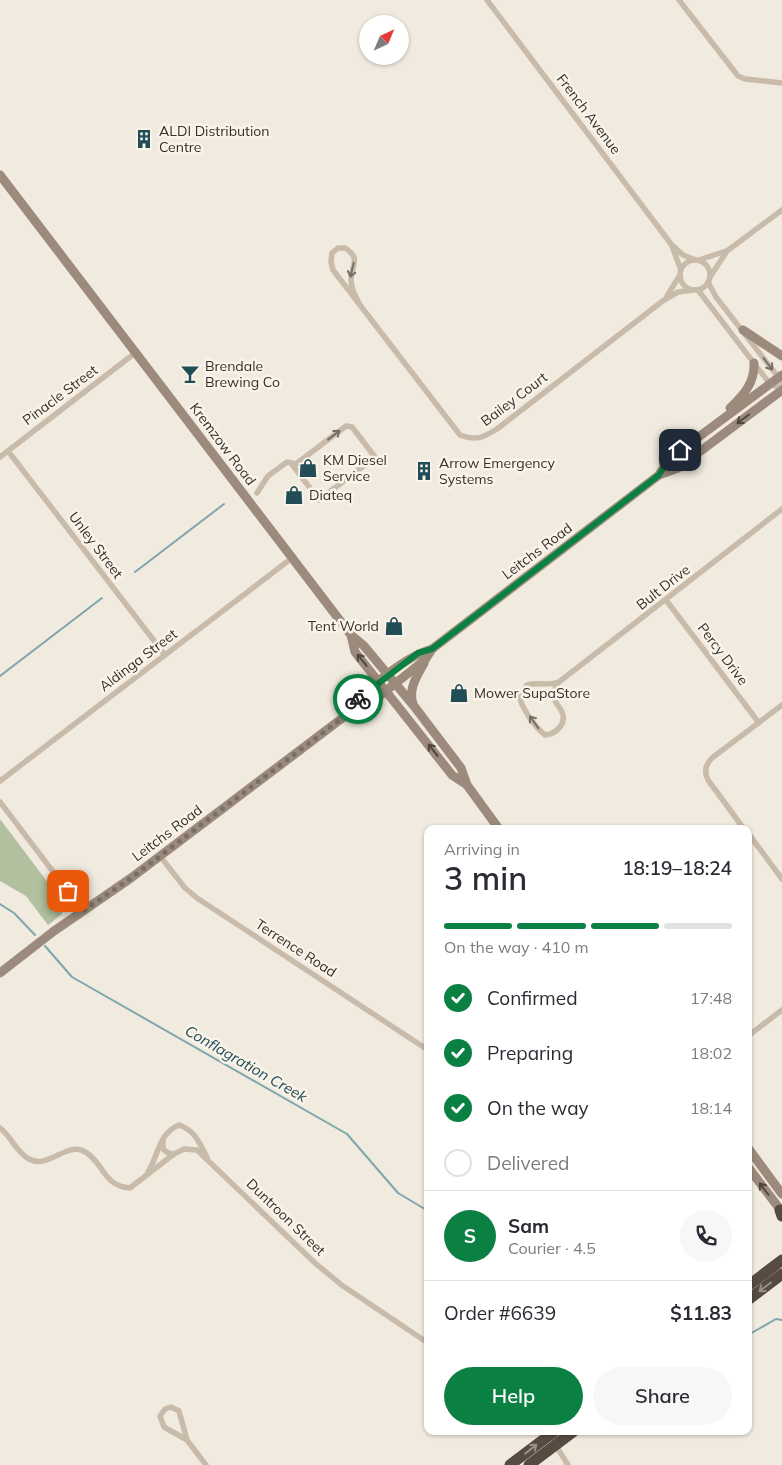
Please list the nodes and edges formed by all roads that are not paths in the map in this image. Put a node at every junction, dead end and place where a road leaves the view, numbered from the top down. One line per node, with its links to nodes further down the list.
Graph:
1 (487, 0): 6 (street, French Avenue)
2 (679, 0): 3 (street)
3 (782, 83)
4 (0, 175): 15 (street, Kremzow Road)
5 (782, 210): 7 (street)
6 (671, 244): 8 (street, French Avenue); 9 (street, French Avenue)
7 (727, 251): 8 (street); 10 (street)
8 (698, 260): 9 (street); 10 (street)
9 (681, 272): 11 (street); 12 (street, Bailey Court)
10 (709, 280): 11 (street); 14 (street)
11 (695, 290): 12 (street, Bailey Court); 17 (street)
12 (664, 300): 13 (street, Bailey Court)
13 (359, 303): 13 (street, Bailey Court, one-way to 13)
14 (743, 330): 16 (street); 18 (street, one-way to 18)
15 (136, 353): 22 (street, Pinacle Street); 28 (street, Kremzow Road)
16 (782, 356)
17 (754, 363): 19 (street); 21 (street)
18 (780, 376): 19 (street, Leitchs Road); 20 (street)
19 (770, 384): 20 (street); 21 (street, Leitchs Road)
20 (782, 389): 25 (street, Leitchs Road, one-way to 25)
21 (703, 434): 25 (street, Leitchs Road)
22 (8, 451): 23 (street, Pinacle Street); 32 (street, Unley Street)
23 (0, 457)
24 (291, 463): 24 (street, one-way to 24); 26 (street)
25 (659, 475): 31 (street, Leitchs Road)
26 (257, 493)
27 (782, 509): 29 (street, Bult Drive)
28 (292, 558): 30 (street, Kremzow Road); 32 (street, Aldinga Street)
29 (666, 600): 36 (street, Bult Drive); 42 (street, Percy Drive)
30 (351, 635): 34 (street, Kremzow Road); 35 (street, Kremzow Road, one-way to 30)
31 (432, 649): 33 (street, Leitchs Road); 34 (street, Leitchs Road)
32 (165, 655): 43 (street, Aldinga Street)
33 (425, 660): 37 (street, Leitchs Road); 40 (street)
34 (388, 676): 35 (street, Leitchs Road); 37 (street, Kremzow Road)
35 (380, 682): 38 (street, Kremzow Road); 41 (street, Leitchs Road)
36 (558, 682): 36 (street, one-way to 36)
37 (395, 684): 38 (street, Leitchs Road); 40 (street, Kremzow Road)
38 (387, 690): 41 (street, Leitchs Road); 44 (street, Kremzow Road, one-way to 38)
39 (782, 705): 42 (street)
40 (414, 706): 44 (street, Kremzow Road)
41 (349, 713): 49 (street, Leitchs Road)
42 (759, 723): 47 (street)
43 (0, 781)
44 (467, 785): 46 (street, Kremzow Road)
45 (0, 802): 51 (street)
46 (496, 825)
47 (741, 825)
48 (752, 838): 50 (street)
49 (160, 856): 51 (street, Leitchs Road); 55 (street, Terrence Road)
50 (782, 879)
51 (83, 911): 52 (street, Leitchs Road)
52 (0, 973)
53 (782, 1010): 54 (street)
54 (752, 1033)
55 (424, 1047)
56 (0, 1128): 62 (street)
57 (162, 1137): 59 (street); 60 (street); 62 (street)
58 (752, 1153): 63 (street)
59 (174, 1154): 60 (street, Duntroon Street); 62 (street)
60 (208, 1159): 69 (street, Duntroon Street)
61 (752, 1173): 64 (street, one-way to 61)
62 (146, 1176)
63 (782, 1194)
64 (781, 1213)
65 (782, 1255): 66 (highway)
66 (780, 1267): 67 (highway); 68 (highway, one-way to 68)
67 (752, 1284)
68 (752, 1296)
69 (424, 1340)
70 (549, 1435): 76 (highway, one-way to 70)
71 (554, 1435): 74 (street)
72 (569, 1435): 74 (highway)
73 (187, 1440): 73 (street); 75 (street)
74 (556, 1445): 77 (highway); 78 (street)
75 (206, 1465)
76 (510, 1465)
77 (530, 1465)
78 (568, 1465)

